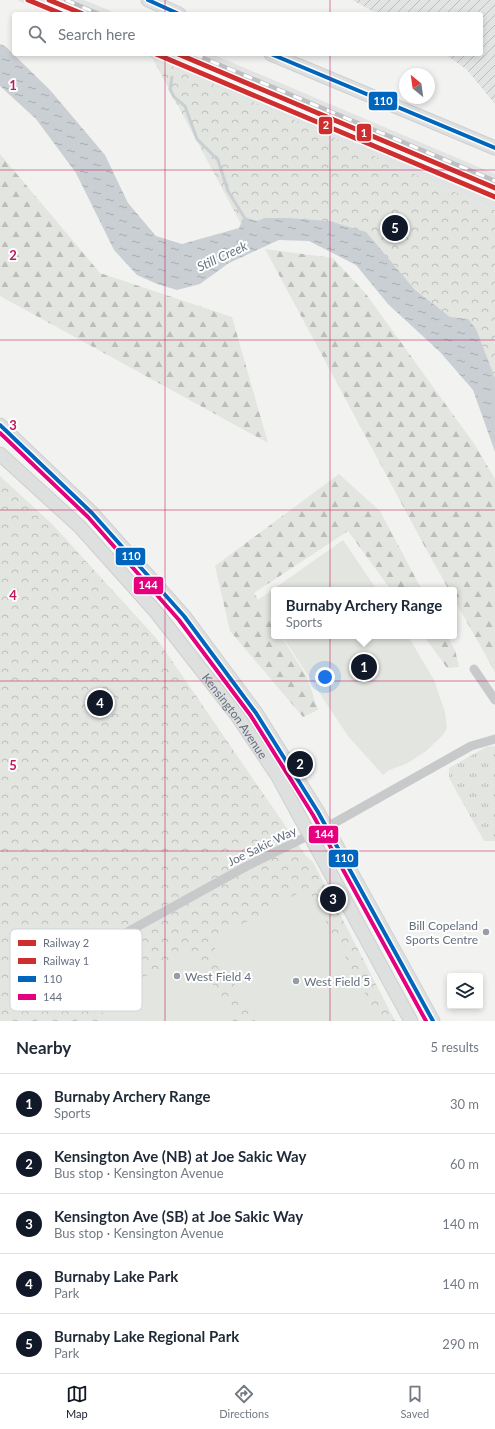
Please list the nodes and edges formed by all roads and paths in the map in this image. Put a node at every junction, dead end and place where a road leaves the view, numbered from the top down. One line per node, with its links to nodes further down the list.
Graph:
1 (148, 0): 2 (main road)
2 (175, 12)
3 (276, 56): 4 (main road)
4 (495, 148)
5 (0, 425): 10 (main road, Kensington Avenue)
6 (0, 454): 11 (main road, Kensington Avenue)
7 (474, 669): 8 (street)
8 (495, 700)
9 (495, 739): 10 (street, Joe Sakic Way)
10 (326, 828): 11 (street, Joe Sakic Way); 14 (main road, Kensington Avenue)
11 (310, 836): 12 (street, Joe Sakic Way); 13 (main road, Kensington Avenue)
12 (133, 929)
13 (411, 1021)
14 (433, 1021)

